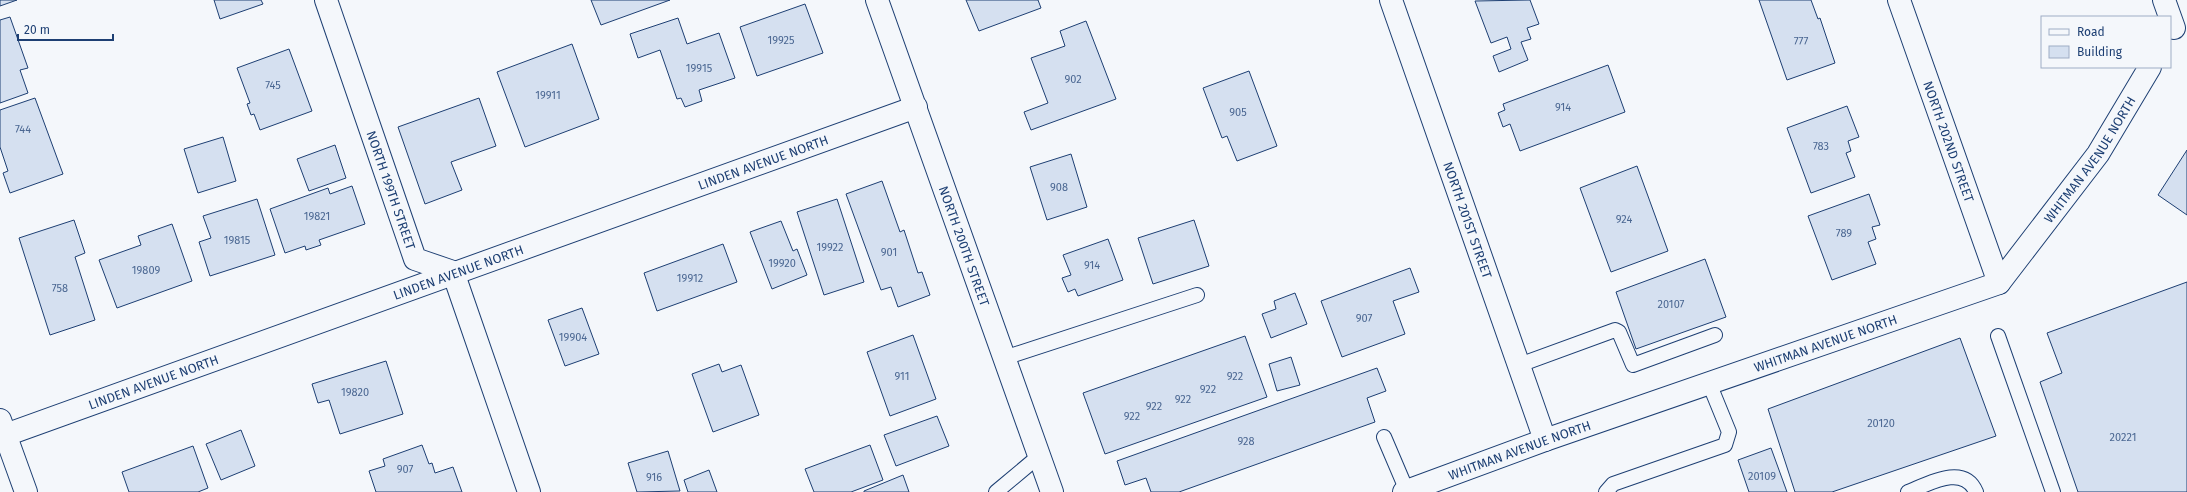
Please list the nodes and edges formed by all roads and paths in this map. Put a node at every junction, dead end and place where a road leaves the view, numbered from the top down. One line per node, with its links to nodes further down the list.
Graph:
1 (326, 0): 9 (street, NORTH 199TH STREET)
2 (877, 0): 8 (street, NORTH 200TH STREET)
3 (1391, 0): 15 (street, NORTH 201ST STREET)
4 (1899, 0): 10 (street, NORTH 202ND STREET)
5 (2164, 0): 6 (street)
6 (2177, 28)
7 (2149, 68): 10 (street, WHITMAN AVENUE NORTH)
8 (916, 107): 9 (street, LINDEN AVENUE NORTH); 14 (street, NORTH 200TH STREET)
9 (452, 272): 17 (street, LINDEN AVENUE NORTH); 22 (street)
10 (1999, 283): 16 (street, WHITMAN AVENUE NORTH)
11 (1197, 295): 14 (lane)
12 (1715, 335): 15 (lane)
13 (1998, 336): 29 (lane)
14 (1004, 358): 20 (street, NORTH 200TH STREET)
15 (1519, 365): 19 (street, NORTH 201ST STREET)
16 (1709, 383): 19 (street, WHITMAN AVENUE NORTH); 26 (lane)
17 (2, 431): 21 (street)
18 (1384, 437): 25 (lane)
19 (1545, 440): 25 (street, WHITMAN AVENUE NORTH)
20 (1039, 456): 23 (lane); 24 (street, NORTH 200TH STREET)
21 (26, 492)
22 (529, 492)
23 (996, 492)
24 (1052, 492)
25 (1406, 492)
26 (1606, 492)
27 (1908, 492): 28 (lane)
28 (1976, 492)
29 (2053, 492)

